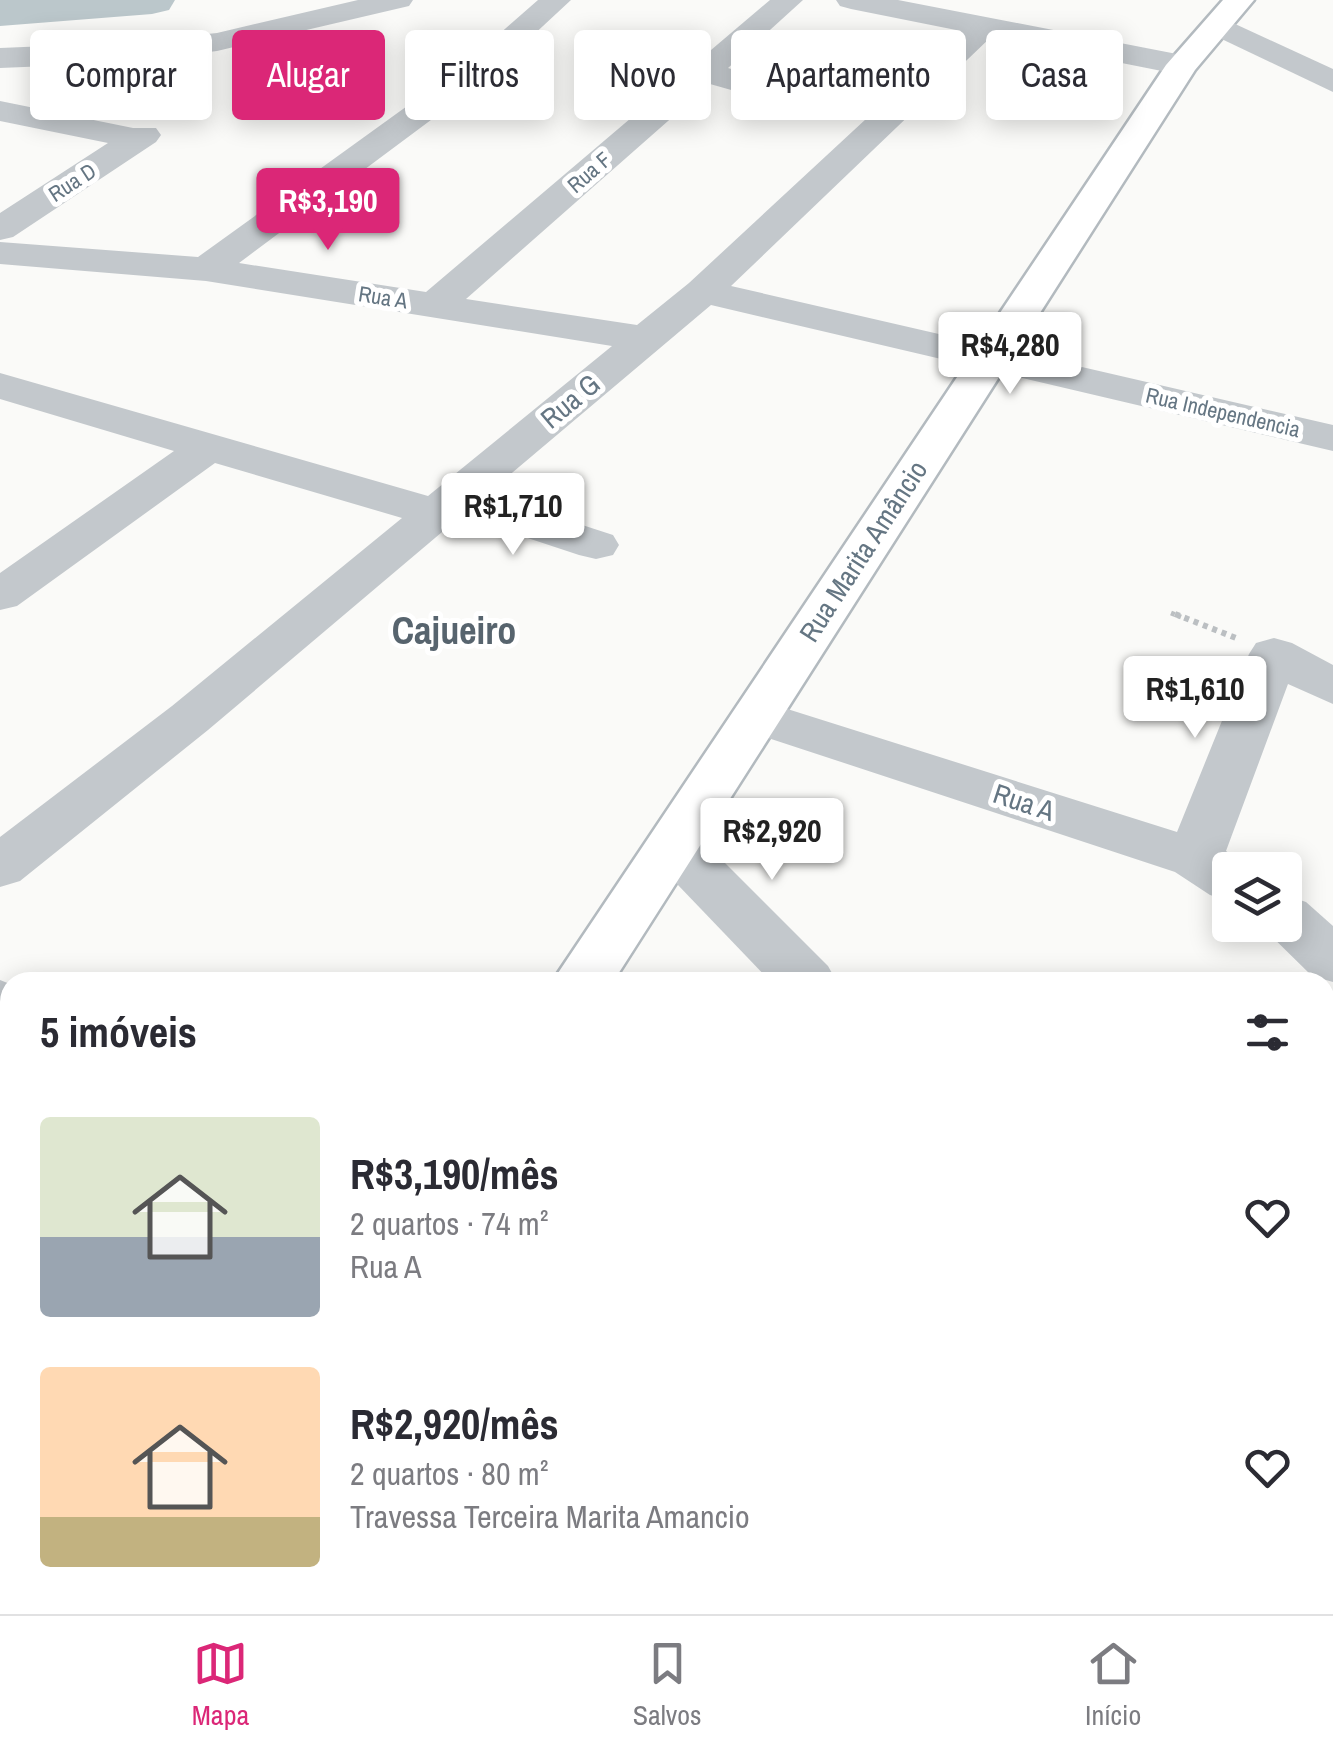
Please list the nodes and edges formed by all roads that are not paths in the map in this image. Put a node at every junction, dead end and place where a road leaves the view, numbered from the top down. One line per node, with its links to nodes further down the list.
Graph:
1 (398, 0): 7 (street)
2 (556, 0): 15 (street)
3 (788, 0): 9 (street, Rua F)
4 (850, 0): 6 (street)
5 (1229, 13): 8 (street, Rua Marita Amâncio); 10 (street)
6 (983, 27): 8 (street); 16 (street, Rua G)
7 (0, 58)
8 (1182, 65): 19 (street, Rua Marita Amâncio)
9 (711, 67)
10 (1333, 82)
11 (0, 111): 13 (street, Rua D)
12 (649, 120): 17 (street, Rua F)
13 (0, 230)
14 (0, 252): 15 (street, Rua A)
15 (206, 269): 17 (street, Rua A)
16 (703, 291): 18 (street, Rua G); 19 (street, Rua Independencia)
17 (435, 305): 18 (street, Rua A)
18 (645, 339): 23 (street, Rua G)
19 (990, 356): 21 (street, Rua Independencia); 27 (street, Rua Marita Amâncio)
20 (0, 386): 22 (street)
21 (1333, 438)
22 (210, 446): 23 (street); 25 (street)
23 (444, 506): 24 (street); 30 (street, Rua G)
24 (596, 545)
25 (0, 595)
26 (1333, 687): 29 (street)
27 (756, 716): 28 (street, Rua Marita Amâncio); 31 (street, Rua A)
28 (674, 846): 34 (street, Rua Marita Amâncio); 35 (street)
29 (1218, 852)
30 (0, 867)
31 (1212, 869)
32 (1302, 932): 33 (street)
33 (1333, 960)
34 (589, 972)
35 (797, 972)

